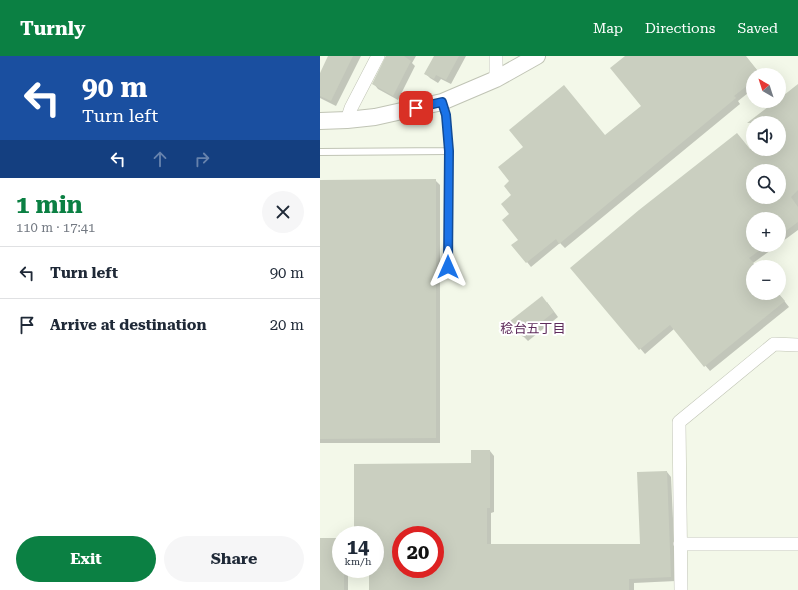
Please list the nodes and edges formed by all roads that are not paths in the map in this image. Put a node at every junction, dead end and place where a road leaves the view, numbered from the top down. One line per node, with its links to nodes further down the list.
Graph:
1 (378, 56): 6 (street)
2 (496, 56): 4 (street)
3 (537, 56): 4 (street)
4 (496, 79): 5 (street)
5 (442, 102): 6 (street); 8 (lane)
6 (347, 120): 7 (street)
7 (320, 121)
8 (449, 151): 9 (lane); 10 (lane)
9 (320, 152)
10 (448, 267)
11 (798, 345): 12 (street)
12 (680, 544): 13 (street); 14 (street)
13 (798, 544)
14 (681, 590)

